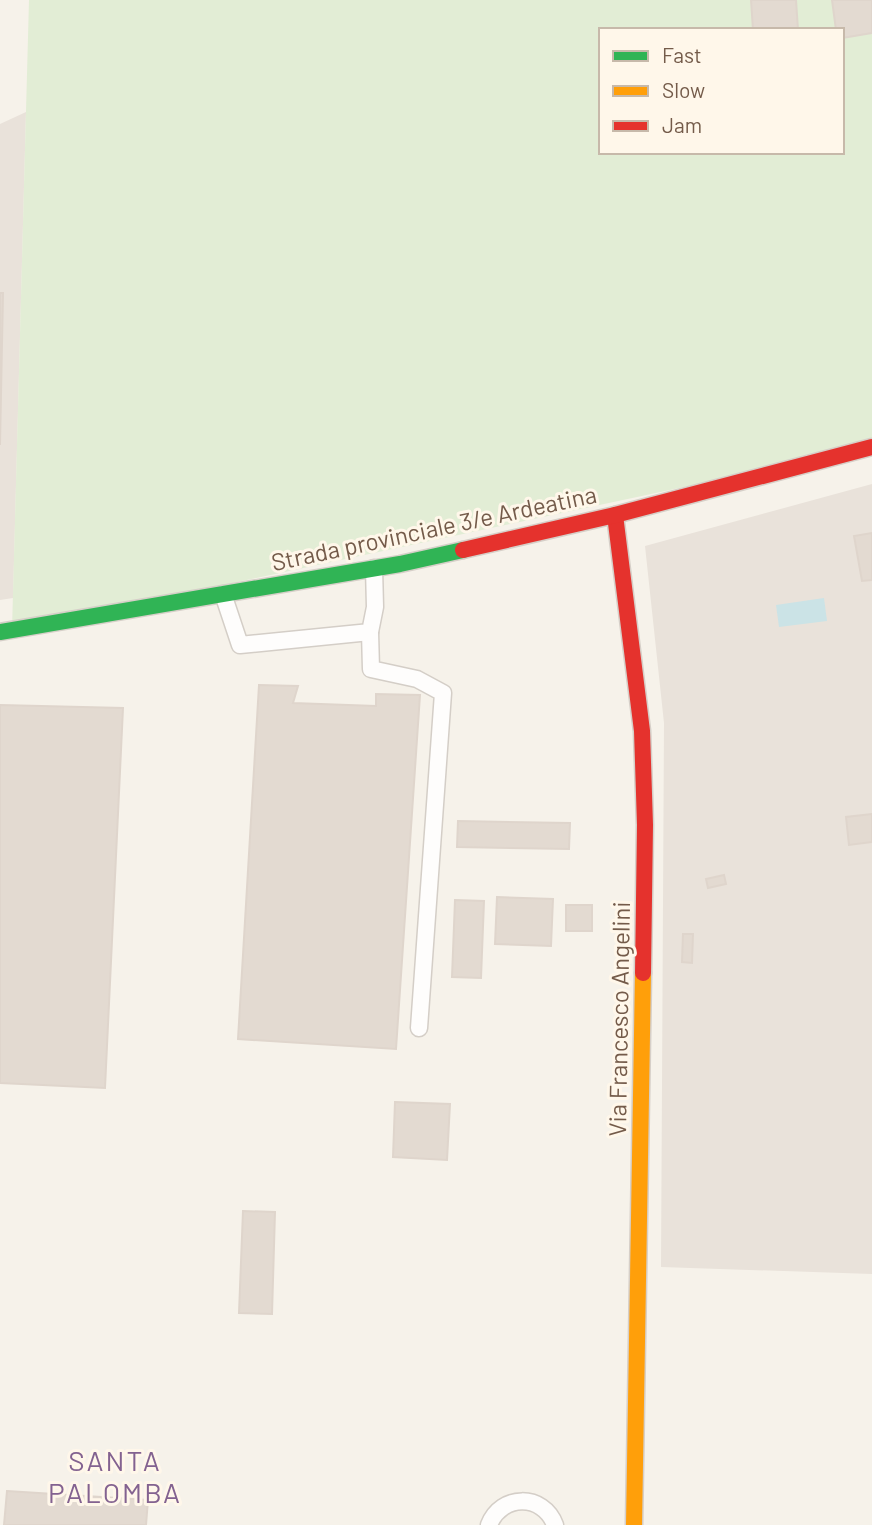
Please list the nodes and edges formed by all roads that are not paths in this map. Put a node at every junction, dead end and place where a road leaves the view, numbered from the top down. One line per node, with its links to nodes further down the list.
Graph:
1 (872, 447): 2 (street, Strada provinciale 3/e Ardeatina)
2 (615, 514): 3 (street, Strada provinciale 3/e Ardeatina); 10 (street, Via Francesco Angelini)
3 (374, 568): 4 (street, Strada provinciale 3/e Ardeatina); 6 (lane)
4 (222, 594): 5 (street, Strada provinciale 3/e Ardeatina); 6 (lane)
5 (0, 632)
6 (370, 632): 7 (lane)
7 (419, 1028)
8 (489, 1525): 9 (lane)
9 (555, 1525)
10 (635, 1525)

